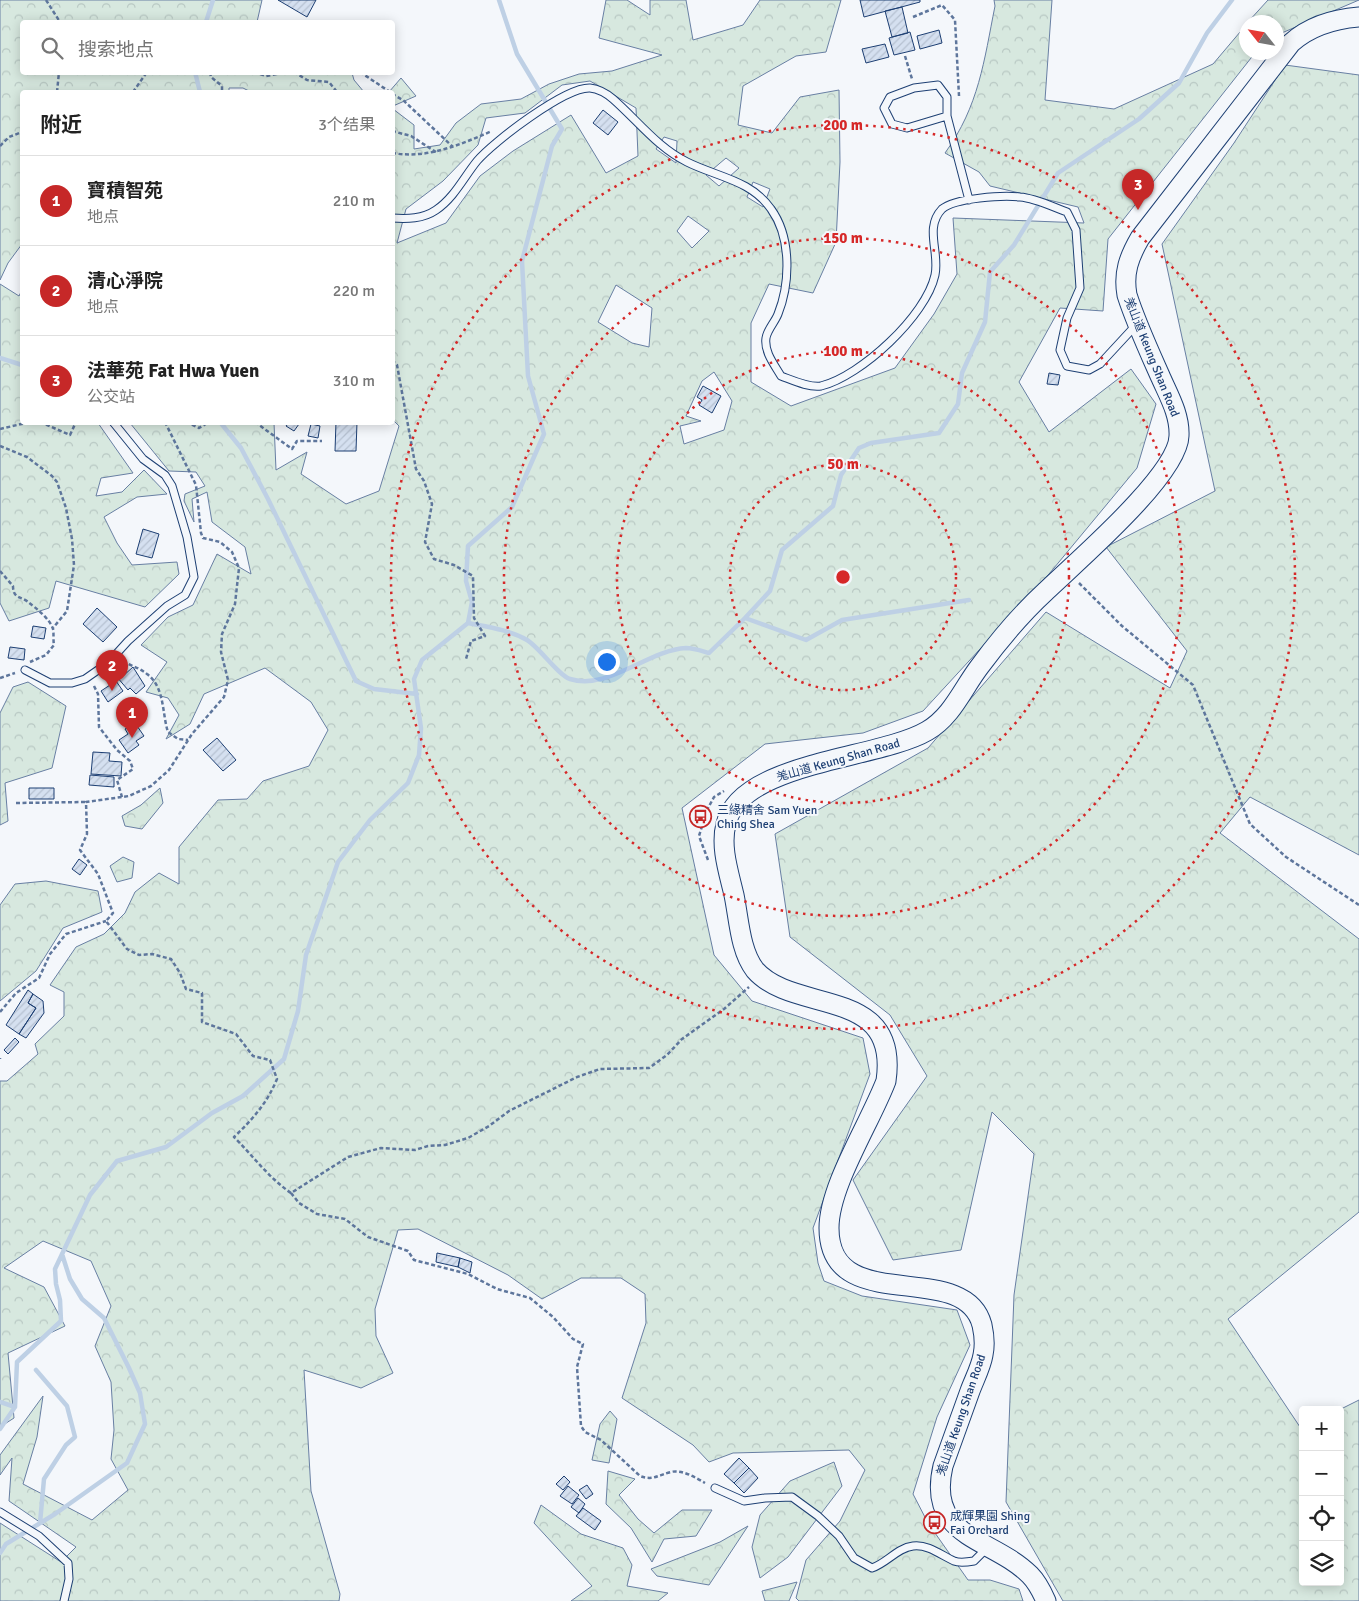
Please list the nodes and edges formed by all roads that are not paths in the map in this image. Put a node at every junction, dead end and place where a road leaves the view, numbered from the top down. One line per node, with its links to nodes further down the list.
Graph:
1 (1359, 17): 5 (main road, 羗山道 Keung Shan Road)
2 (947, 116): 2 (lane); 3 (lane)
3 (969, 200): 4 (lane); 5 (lane)
4 (395, 218)
5 (1138, 323): 10 (main road, 羗山道 Keung Shan Road)
6 (115, 425): 7 (lane)
7 (26, 670)
8 (715, 1488): 10 (lane)
9 (0, 1512): 11 (lane)
10 (987, 1548): 12 (main road, 羗山道 Keung Shan Road)
11 (64, 1601)
12 (1046, 1601)

